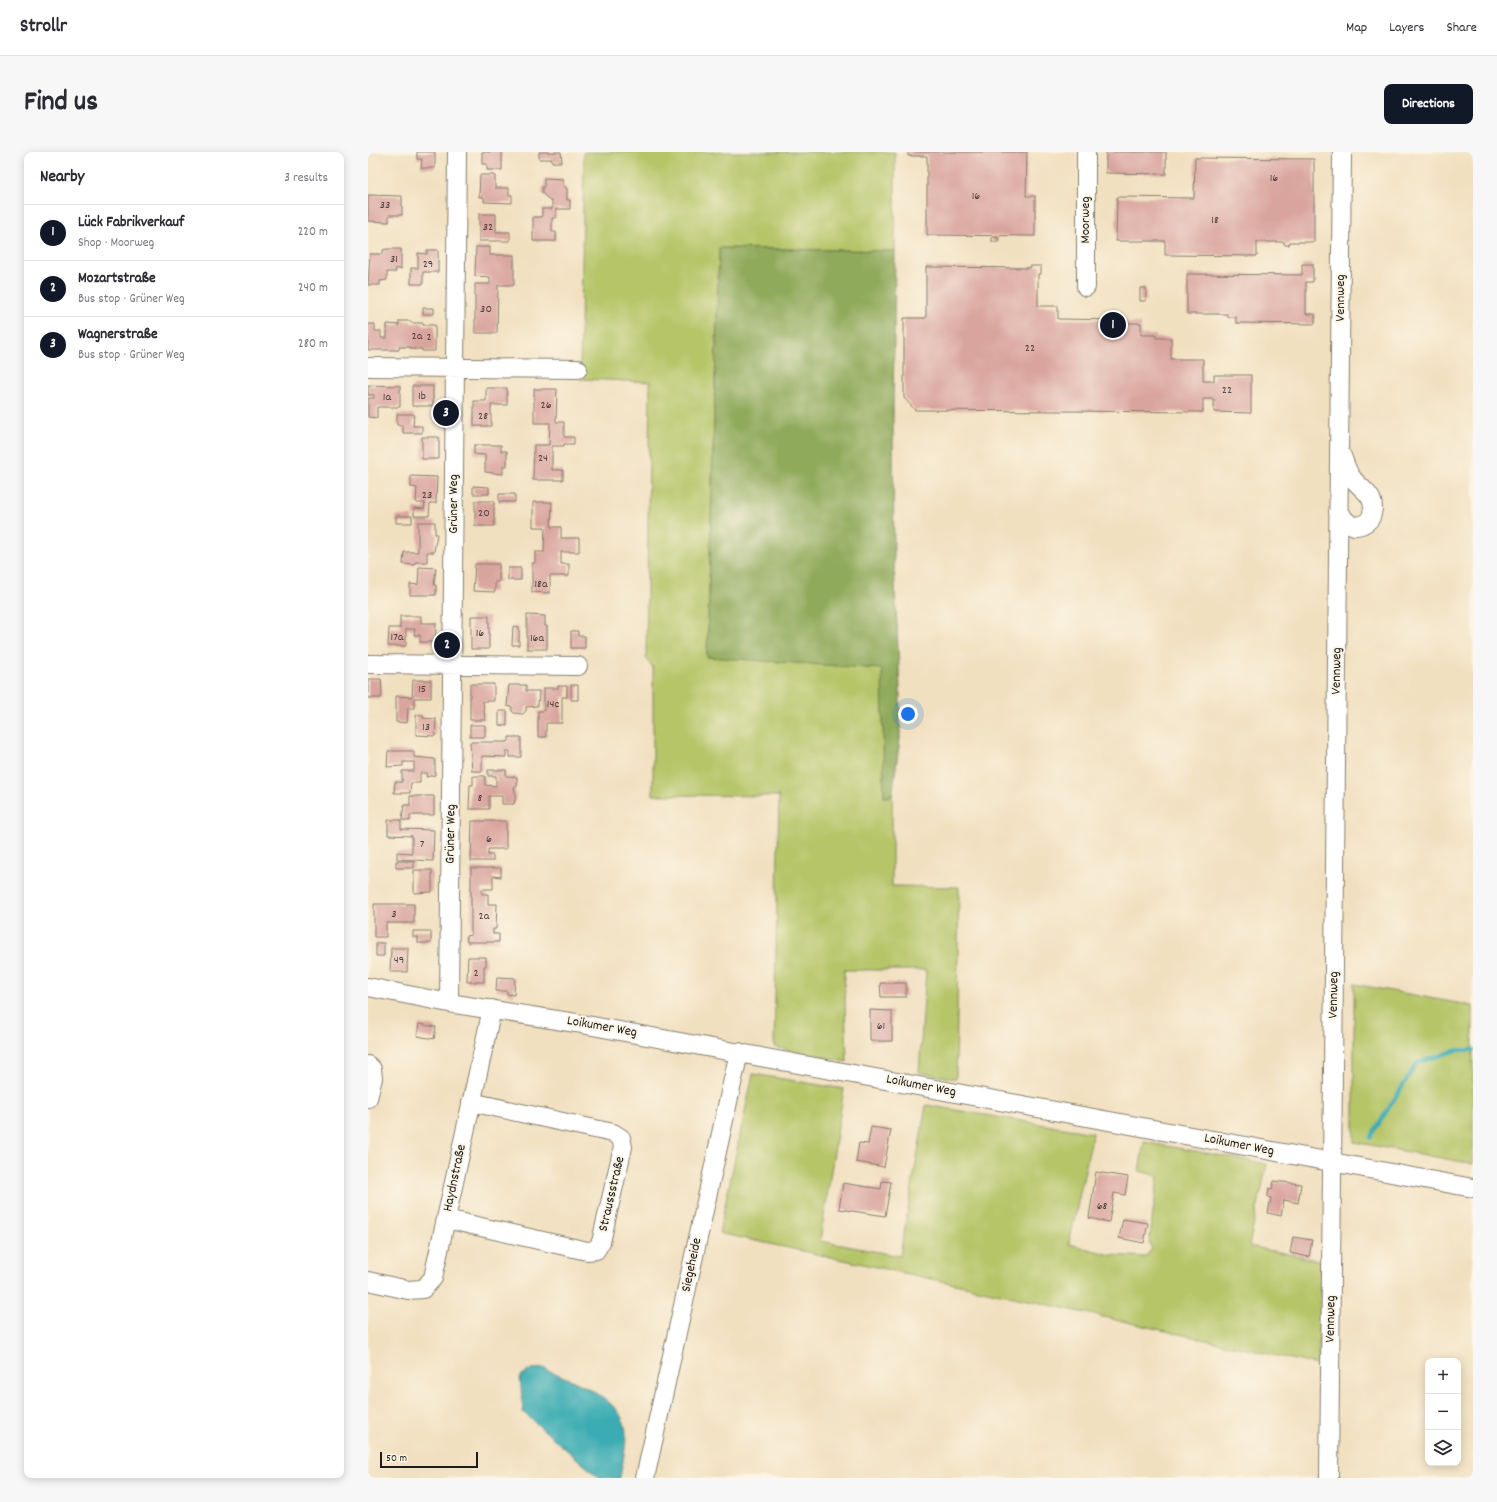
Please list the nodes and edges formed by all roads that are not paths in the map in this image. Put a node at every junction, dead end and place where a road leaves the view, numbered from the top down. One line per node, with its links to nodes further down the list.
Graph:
1 (457, 152): 6 (street, Grüner Weg)
2 (1086, 152): 4 (street, Moorweg)
3 (1342, 152): 8 (street, Vennweg)
4 (1086, 287)
5 (368, 367): 6 (street)
6 (455, 368): 7 (street); 11 (street, Grüner Weg)
7 (578, 369)
8 (1339, 444): 9 (street, Vennweg); 9 (street, Vennweg)
9 (1338, 512): 20 (street, Vennweg)
10 (368, 664): 11 (street)
11 (454, 665): 12 (street); 14 (street, Grüner Weg)
12 (578, 666)
13 (368, 987): 14 (street, Loikumer Weg)
14 (449, 1003): 15 (street, Loikumer Weg)
15 (492, 1009): 16 (street, Loikumer Weg); 19 (street, Haydnstraße)
16 (739, 1052): 20 (street, Loikumer Weg); 24 (street, Siegeheide)
17 (368, 1065): 18 (street)
18 (368, 1098)
19 (471, 1102): 22 (street, Haydnstraße); 22 (street, Straussstraße)
20 (1332, 1163): 21 (street, Loikumer Weg); 25 (street, Vennweg)
21 (1473, 1188)
22 (446, 1219): 23 (street, Haydnstraße)
23 (368, 1281)
24 (646, 1478)
25 (1329, 1478)

